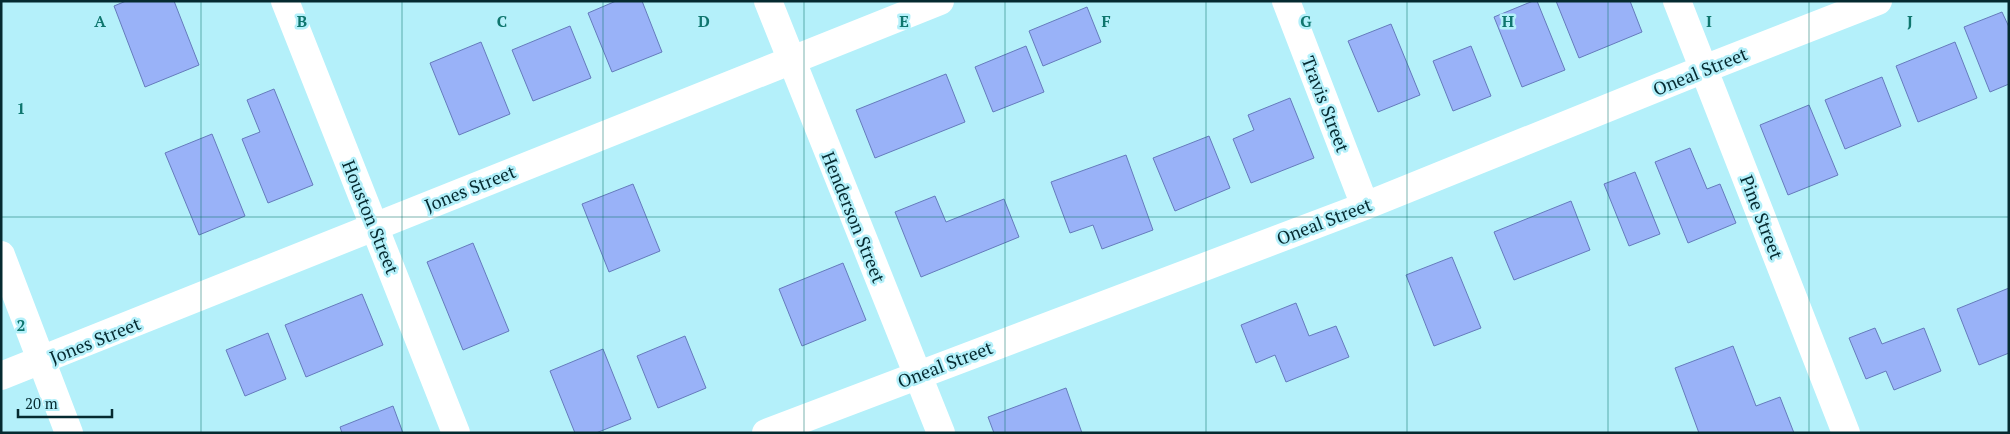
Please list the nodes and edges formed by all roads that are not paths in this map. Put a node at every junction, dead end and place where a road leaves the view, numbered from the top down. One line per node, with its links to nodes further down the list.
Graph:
1 (285, 1): 10 (street, Houston Street)
2 (768, 1): 7 (street, Henderson Street)
3 (940, 1): 7 (street, Jones Street)
4 (1286, 1): 9 (street, Travis Street)
5 (1677, 1): 8 (street, Pine Street)
6 (1878, 1): 8 (street, Oneal Street)
7 (791, 60): 10 (street, Jones Street); 13 (street, Henderson Street)
8 (1704, 69): 9 (street, Oneal Street); 19 (street, Pine Street)
9 (1365, 206): 13 (street, Oneal Street)
10 (375, 226): 12 (street, Jones Street); 16 (street, Houston Street)
11 (1, 255): 12 (street)
12 (42, 361): 14 (street, Jones Street); 15 (street)
13 (918, 374): 17 (street, Oneal Street); 18 (street, Henderson Street)
14 (1, 376)
15 (69, 433)
16 (456, 433)
17 (766, 433)
18 (940, 433)
19 (1846, 433)

